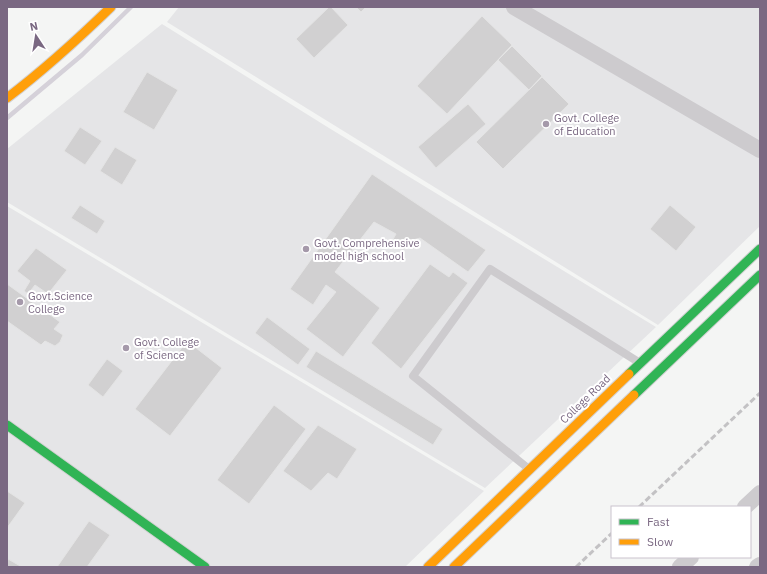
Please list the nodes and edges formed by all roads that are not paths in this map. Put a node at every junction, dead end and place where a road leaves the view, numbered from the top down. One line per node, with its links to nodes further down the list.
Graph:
1 (111, 7): 3 (main road)
2 (514, 7): 4 (street)
3 (7, 98)
4 (760, 150)
5 (760, 249): 7 (main road, College Road)
6 (760, 275): 16 (main road)
7 (640, 362): 9 (main road, College Road); 9 (lane)
8 (7, 425): 14 (main road)
9 (530, 469): 15 (main road, College Road)
10 (760, 493): 11 (street)
11 (746, 506)
12 (690, 558): 17 (street)
13 (760, 565): 18 (street)
14 (205, 567)
15 (428, 567)
16 (454, 567)
17 (680, 567)
18 (757, 567)

